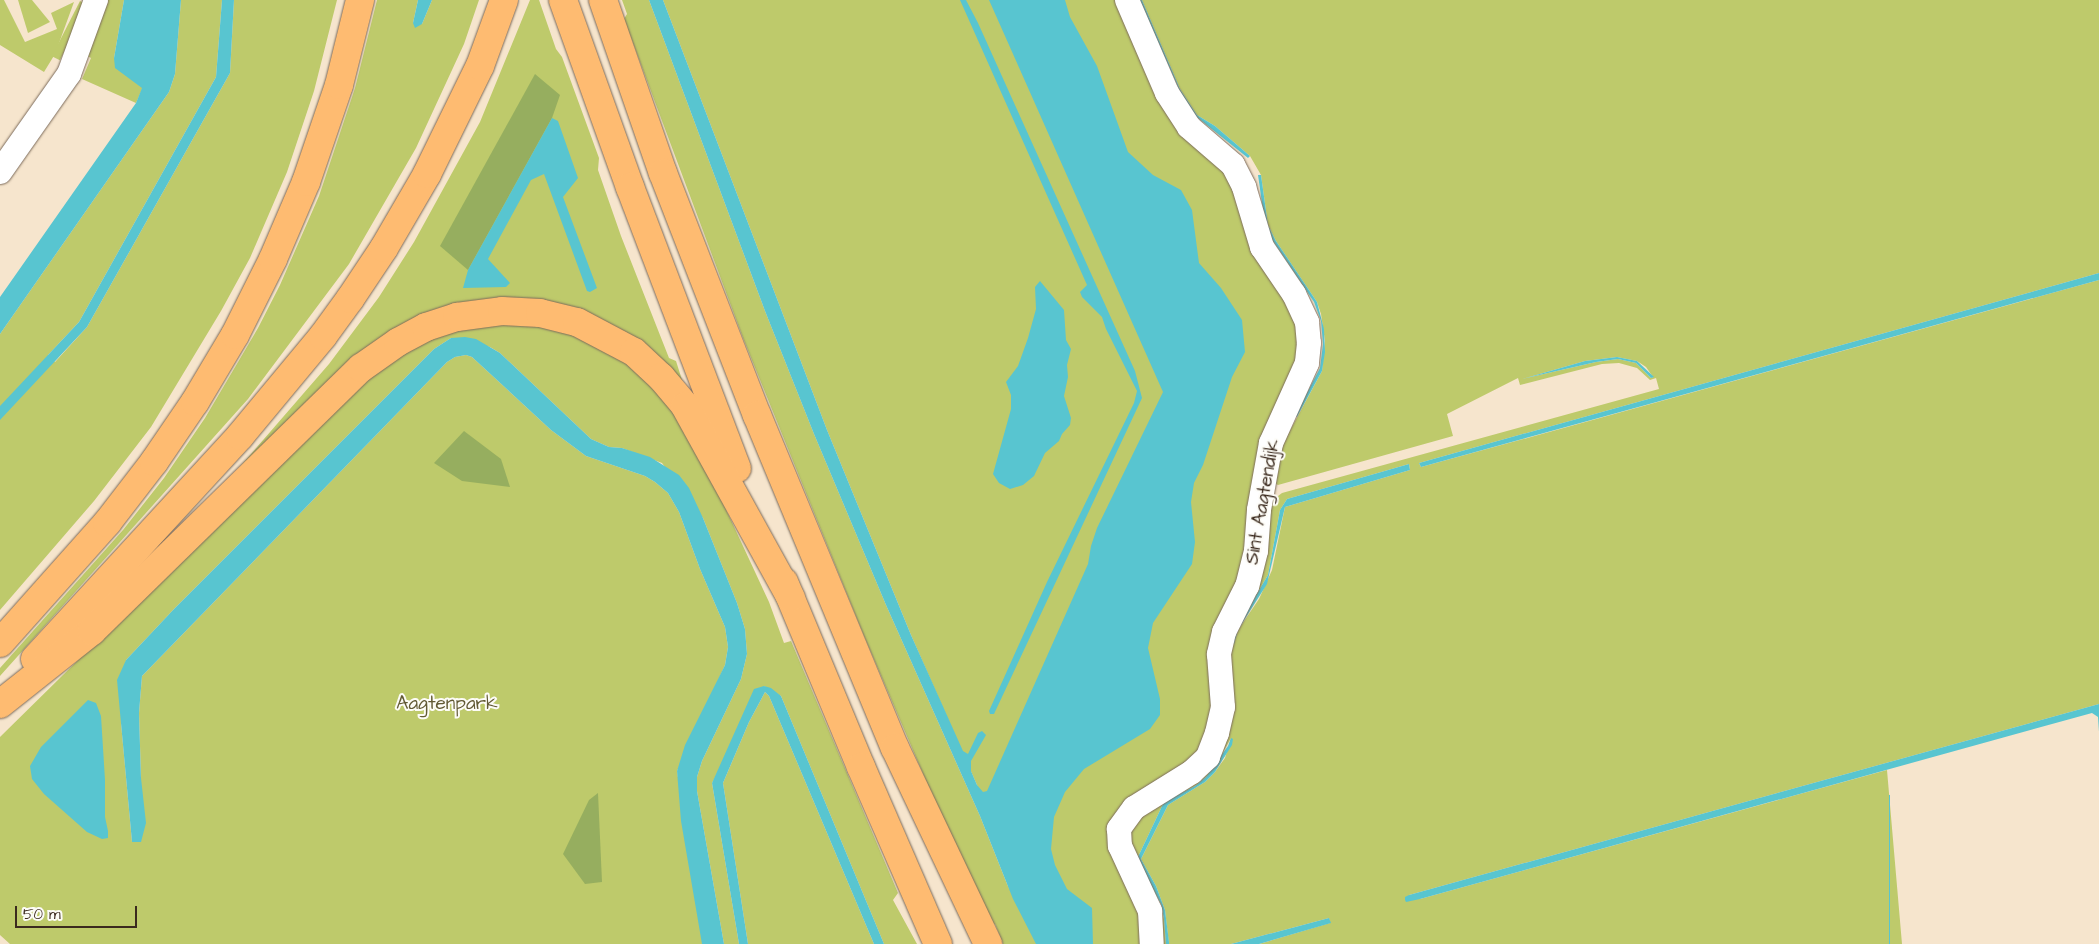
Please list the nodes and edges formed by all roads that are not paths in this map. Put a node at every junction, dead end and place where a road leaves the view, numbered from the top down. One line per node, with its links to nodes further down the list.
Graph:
1 (96, 0): 7 (street)
2 (360, 0): 9 (highway)
3 (504, 0): 10 (highway)
4 (563, 0): 8 (highway)
5 (603, 0): 13 (highway)
6 (1127, 0): 14 (street, Sint Aagtendijk)
7 (0, 172)
8 (791, 598): 11 (highway); 12 (highway)
9 (0, 643)
10 (0, 696)
11 (0, 704)
12 (938, 944)
13 (988, 944)
14 (1152, 944)

